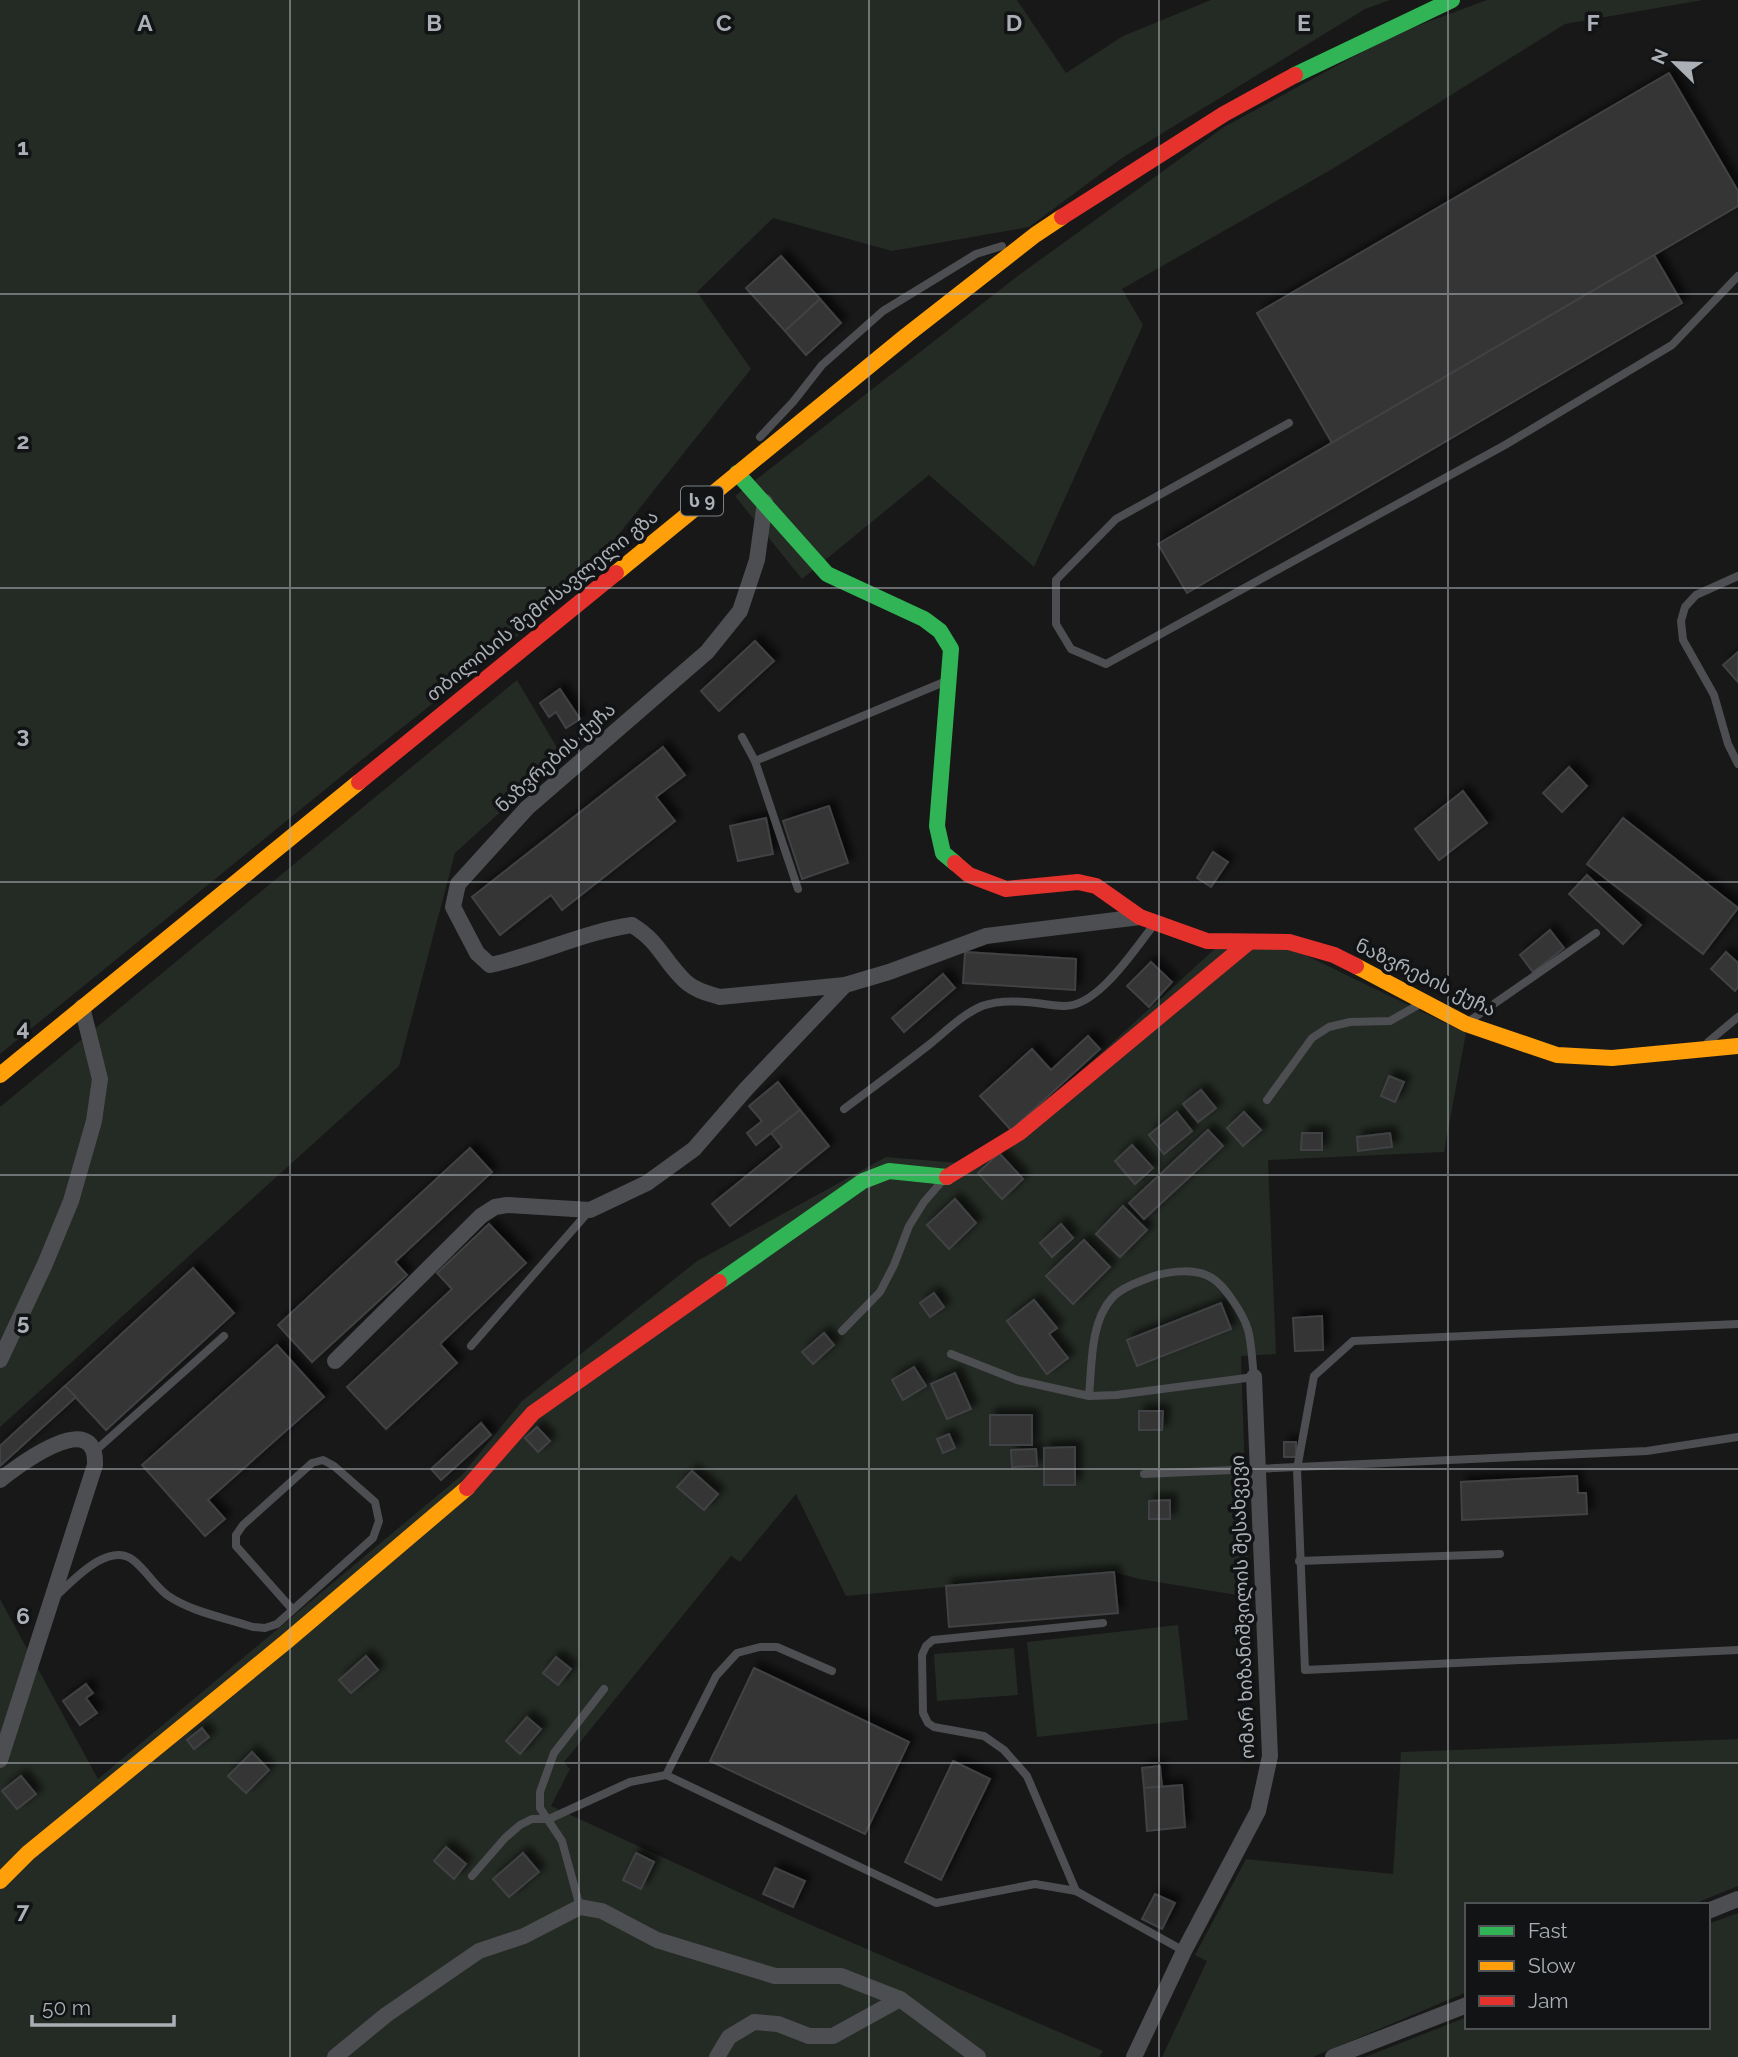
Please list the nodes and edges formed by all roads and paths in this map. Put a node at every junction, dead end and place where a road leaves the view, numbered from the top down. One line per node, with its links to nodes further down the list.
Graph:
1 (1452, 0): 2 (main road, თბილისის შემოსავლელი გზა / ს 9)
2 (1035, 235): 5 (lane); 6 (main road, თბილისის შემოსავლელი გზა / ს 9)
3 (1738, 276): 4 (lane)
4 (1289, 423)
5 (755, 443)
6 (736, 468): 7 (main road, ნაზვრების ქუჩა); 19 (main road, თბილისის შემოსავლელი გზა / ს 9)
7 (765, 502): 9 (main road, ნაზვრების ქუჩა); 17 (street, ნაზვრების ქუჩა)
8 (1738, 576): 12 (lane)
9 (950, 679): 11 (lane); 14 (main road, ნაზვრების ქუჩა)
10 (742, 737): 11 (lane)
11 (755, 761): 13 (lane)
12 (1738, 764)
13 (798, 889)
14 (1147, 920): 16 (main road, ნაზვრების ქუჩა); 17 (street, ნაზვრების ქუჩა); 26 (lane)
15 (1596, 933): 21 (lane)
16 (1249, 942): 18 (main road, ნაზვრების ქუჩა); 27 (main road)
17 (845, 985): 28 (street, ნაზვრების ქუჩა)
18 (1426, 1001): 21 (main road, ნაზვრების ქუჩა); 25 (lane)
19 (82, 1007): 24 (main road, თბილისის შემოსავლელი გზა / ს 9); 34 (street)
20 (1738, 1017): 23 (lane)
21 (1466, 1024): 23 (main road, ნაზვრების ქუჩა)
22 (1738, 1046): 23 (main road, ნაზვრების ქუჩა)
23 (1699, 1049)
24 (0, 1075)
25 (1266, 1100)
26 (844, 1109)
27 (945, 1178): 30 (lane); 50 (main road)
28 (590, 1210): 32 (lane); 35 (street, ნაზვრების ქუჩა)
29 (1738, 1324): 40 (lane)
30 (842, 1331)
31 (224, 1336): 39 (lane)
32 (471, 1346)
33 (951, 1354): 37 (lane)
34 (0, 1360)
35 (335, 1361)
36 (1254, 1377): 37 (lane); 37 (lane); 41 (street, ომარ ხიზანიშვილის შესახვევი)
37 (1089, 1395)
38 (1738, 1437): 40 (lane)
39 (95, 1451): 43 (street); 46 (street)
40 (1297, 1469): 41 (lane); 45 (lane)
41 (1259, 1470): 42 (lane); 63 (street, ომარ ხიზანიშვილის შესახვევი)
42 (1144, 1474)
43 (0, 1480)
44 (1500, 1555): 45 (lane)
45 (1299, 1561): 51 (lane)
46 (53, 1598): 49 (lane); 54 (street)
47 (292, 1609): 47 (lane); 49 (lane)
48 (1103, 1623): 59 (lane)
49 (277, 1624): 50 (lane)
50 (287, 1641): 58 (main road)
51 (1738, 1650)
52 (832, 1671): 55 (lane)
53 (604, 1689): 56 (lane)
54 (0, 1760)
55 (666, 1775): 56 (lane); 59 (lane)
56 (549, 1819): 57 (lane); 61 (lane)
57 (472, 1876)
58 (0, 1881)
59 (1076, 1891): 63 (lane)
60 (1738, 1899): 62 (street)
61 (580, 1907): 64 (street); 66 (street)
62 (1710, 1910)
63 (1184, 1951): 69 (street, ომარ ხიზანიშვილის შესახვევი)
64 (900, 1999): 67 (street); 68 (street)
65 (1465, 2006): 70 (street)
66 (335, 2057)
67 (717, 2057)
68 (978, 2057)
69 (1134, 2057)
70 (1334, 2057)

